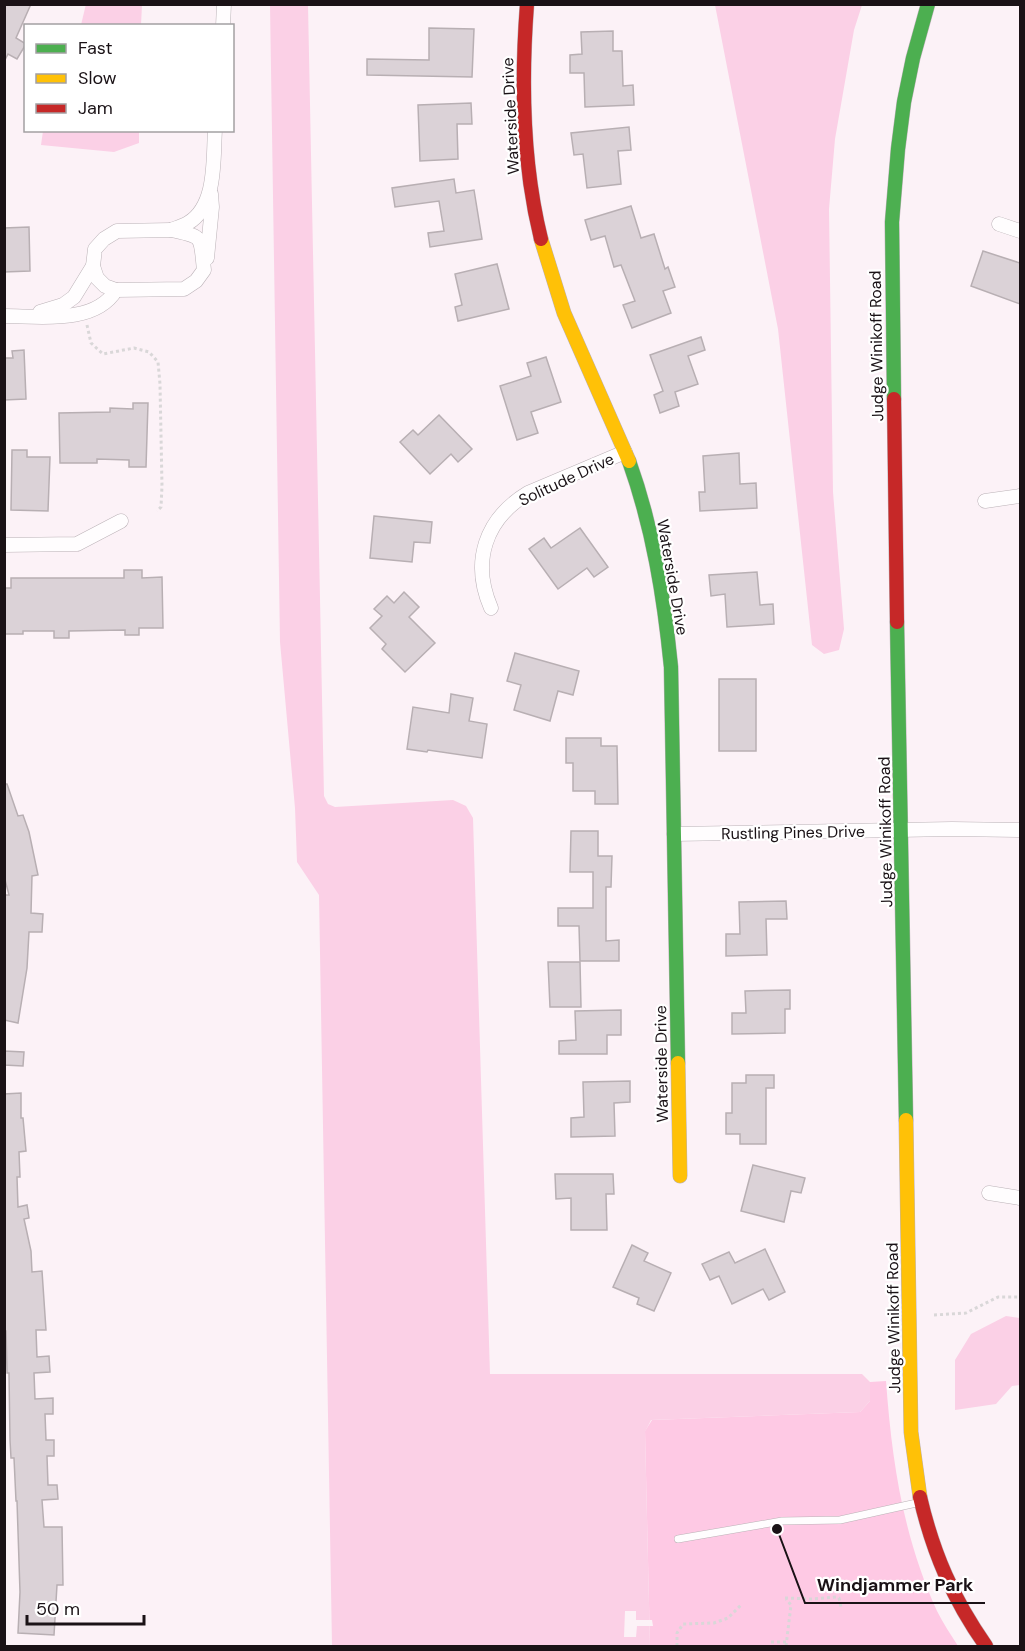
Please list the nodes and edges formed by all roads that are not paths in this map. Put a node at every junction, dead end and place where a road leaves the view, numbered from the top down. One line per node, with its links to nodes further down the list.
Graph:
1 (224, 4): 4 (street)
2 (527, 4): 15 (street, Waterside Drive)
3 (928, 4): 21 (street, Judge Winikoff Road)
4 (223, 24)
5 (215, 132): 6 (street)
6 (210, 192): 8 (street); 11 (street)
7 (999, 224): 9 (street)
8 (171, 230): 10 (street); 11 (street)
9 (1020, 231)
10 (93, 266): 12 (street); 14 (street)
11 (204, 270): 12 (street)
12 (116, 290): 14 (street)
13 (4, 316): 14 (street)
14 (32, 316)
15 (625, 452): 20 (street, Solitude Drive); 23 (street, Waterside Drive)
16 (1020, 496): 17 (street)
17 (985, 501)
18 (121, 521): 19 (street)
19 (4, 545)
20 (491, 608)
21 (901, 830): 22 (street, Rustling Pines Drive); 23 (street, Rustling Pines Drive); 27 (street, Judge Winikoff Road)
22 (1020, 830)
23 (674, 834): 24 (street, Waterside Drive)
24 (680, 1176)
25 (989, 1193): 26 (street)
26 (1020, 1198)
27 (921, 1502): 28 (lane); 29 (street, Judge Winikoff Road)
28 (678, 1539)
29 (986, 1647)

